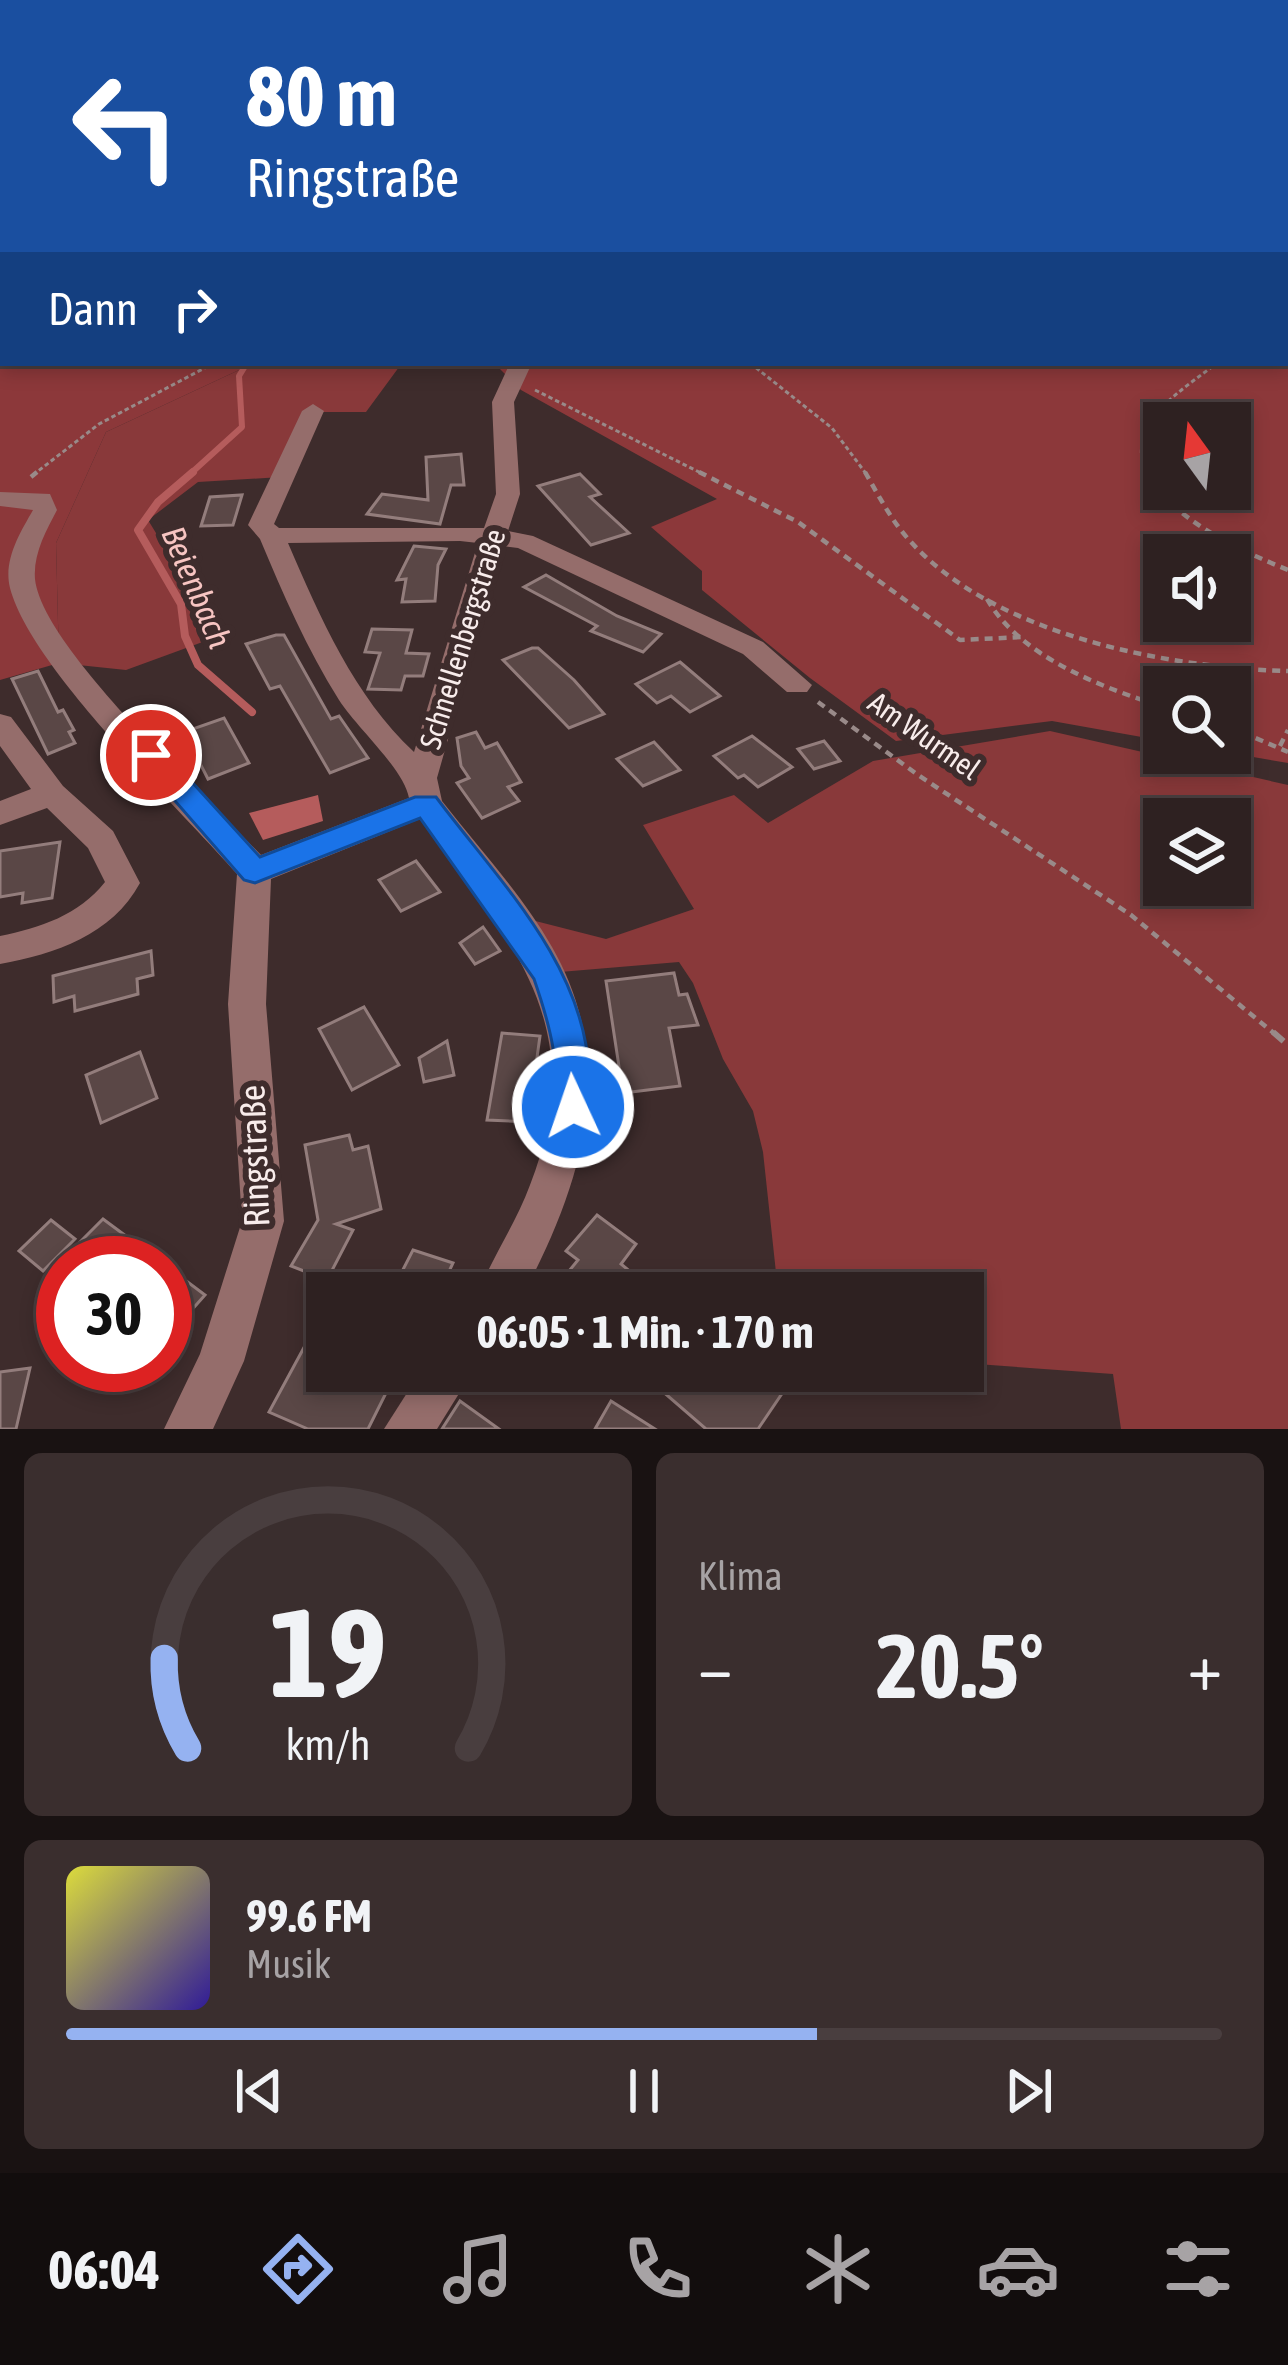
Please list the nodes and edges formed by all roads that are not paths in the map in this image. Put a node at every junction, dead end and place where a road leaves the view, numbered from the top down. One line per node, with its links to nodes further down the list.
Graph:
1 (515, 373): 5 (street, Schnellenbergstraße)
2 (314, 412): 4 (street)
3 (1, 499): 11 (street)
4 (272, 536): 5 (street); 8 (street)
5 (493, 536): 6 (street); 8 (street, Schnellenbergstraße)
6 (797, 686)
7 (0, 724): 9 (street)
8 (423, 791): 11 (street); 13 (street)
9 (52, 794): 10 (street); 12 (street)
10 (0, 812)
11 (255, 872): 15 (street, Ringstraße)
12 (0, 950)
13 (510, 1272)
14 (435, 1392): 16 (street)
15 (188, 1429)
16 (408, 1429)

